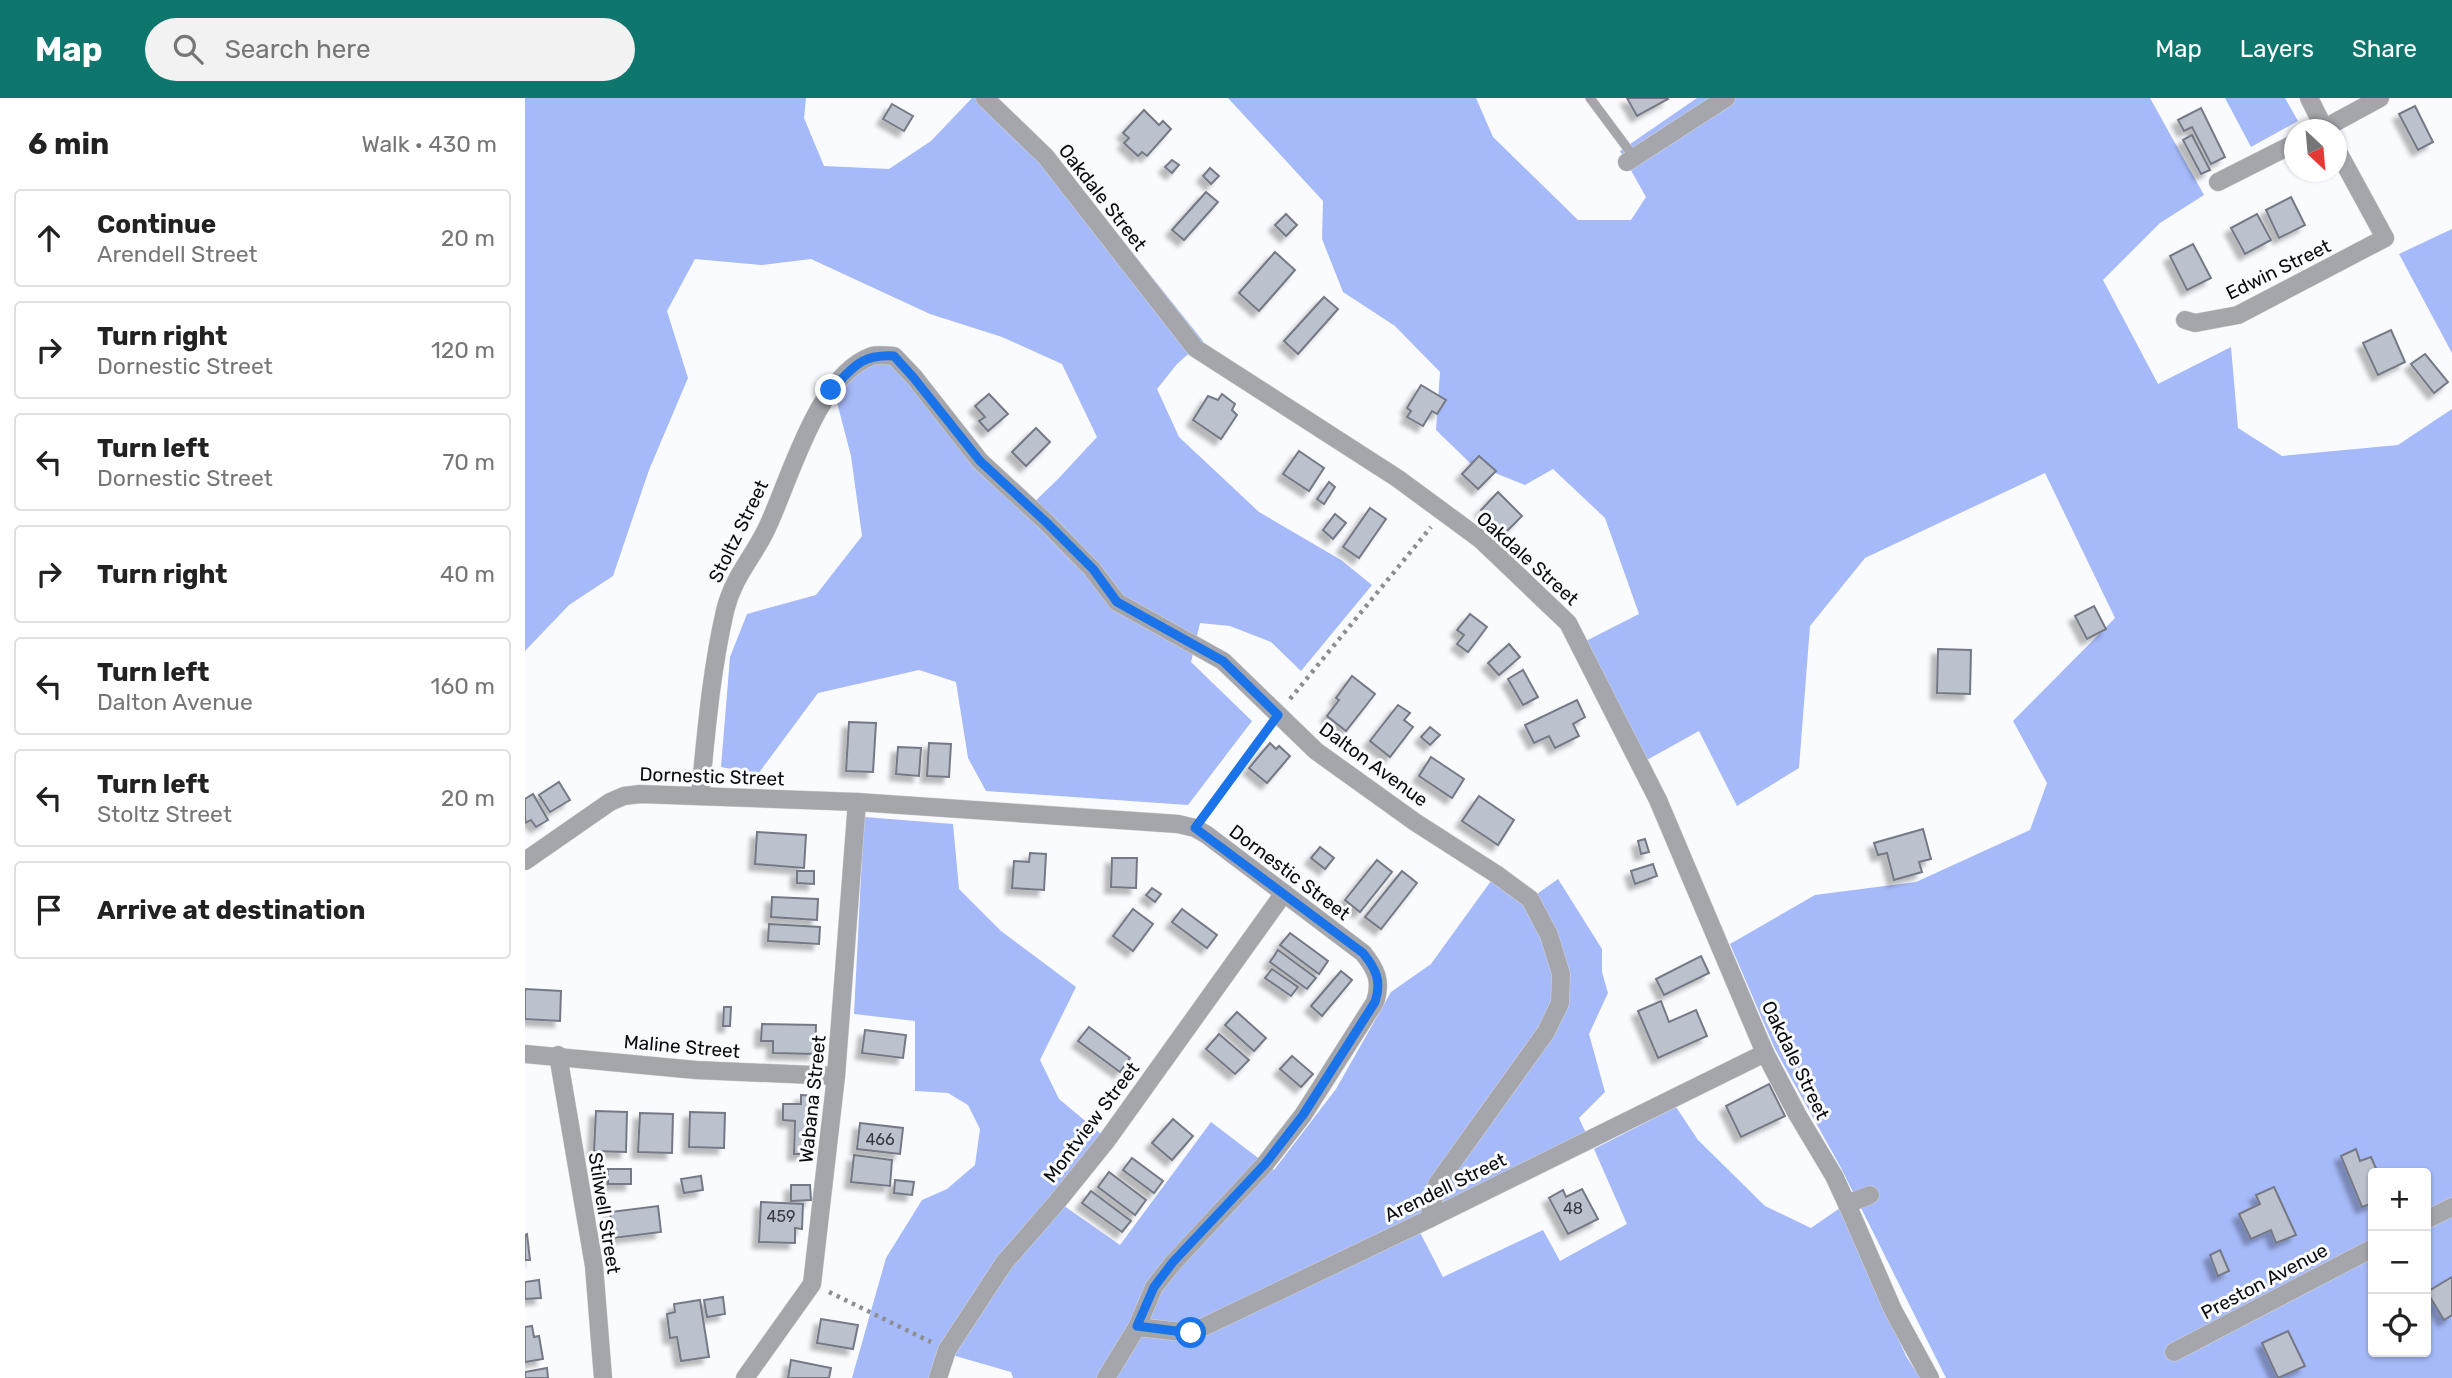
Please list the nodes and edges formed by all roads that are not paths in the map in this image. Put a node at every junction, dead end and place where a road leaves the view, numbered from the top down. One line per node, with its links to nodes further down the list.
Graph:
1 (985, 98): 18 (street, Oakdale Street)
2 (1590, 98): 9 (lane)
3 (1726, 98): 9 (street)
4 (2309, 98): 6 (street)
5 (2380, 98): 7 (street)
6 (2319, 119)
7 (2342, 119)
8 (2284, 148): 11 (street)
9 (1631, 160)
10 (2347, 170): 12 (street, Edwin Street)
11 (2218, 182)
12 (2185, 320)
13 (874, 355): 14 (street, Stoltz Street); 26 (street, Dalton Avenue)
14 (700, 796): 15 (street, Dornestic Street); 16 (street, Dornestic Street)
15 (857, 802): 17 (street, Dornestic Street); 21 (street, Wabana Street)
16 (525, 861)
17 (1284, 893): 28 (street, Dornestic Street); 32 (street, Montview Street)
18 (1765, 1053): 23 (street, Oakdale Street); 26 (street, Arendell Street)
19 (525, 1054): 20 (street, Maline Street)
20 (558, 1055): 21 (street, Maline Street); 30 (street, Stilwell Street)
21 (837, 1076): 31 (street, Wabana Street)
22 (1870, 1195): 23 (street)
23 (1847, 1204): 34 (street, Oakdale Street)
24 (2452, 1207): 25 (street)
25 (2431, 1218)
26 (1429, 1219): 28 (street, Arendell Street)
27 (2368, 1251): 29 (street, Preston Avenue)
28 (1137, 1326): 33 (street, Dornestic Street)
29 (2174, 1352)
30 (603, 1378)
31 (745, 1378)
32 (938, 1378)
33 (1106, 1378)
34 (1930, 1378)

